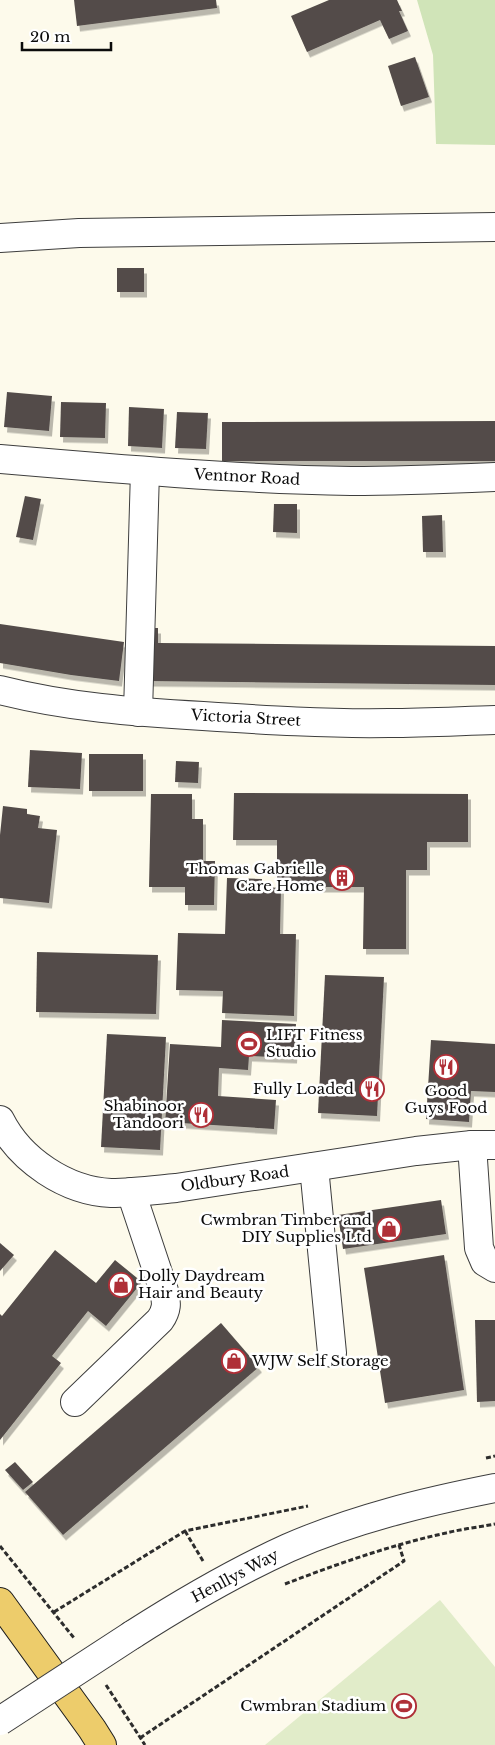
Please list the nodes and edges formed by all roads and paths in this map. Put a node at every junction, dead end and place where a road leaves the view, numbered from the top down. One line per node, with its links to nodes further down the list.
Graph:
1 (495, 227): 2 (street)
2 (0, 238)
3 (0, 459): 4 (street, Ventnor Road)
4 (145, 472): 5 (street, Ventnor Road); 8 (street)
5 (495, 477)
6 (0, 690): 7 (street); 8 (street, Victoria Street)
7 (0, 696)
8 (138, 712): 9 (street, Victoria Street)
9 (495, 720)
10 (0, 1120): 13 (street, Oldbury Road)
11 (483, 1145): 12 (street, Oldbury Road); 14 (street)
12 (314, 1167): 13 (street, Oldbury Road); 15 (street)
13 (132, 1192): 16 (street)
14 (495, 1268)
15 (332, 1353)
16 (75, 1402)
17 (495, 1488): 26 (street, Henllys Way, bridge)
18 (314, 1505): 20 (path)
19 (495, 1524): 21 (path)
20 (185, 1531): 22 (path); 25 (path)
21 (399, 1545): 23 (path); 27 (path)
22 (203, 1561)
23 (281, 1586)
24 (0, 1602): 28 (main road)
25 (54, 1612)
26 (0, 1721)
27 (140, 1738)
28 (102, 1745)

